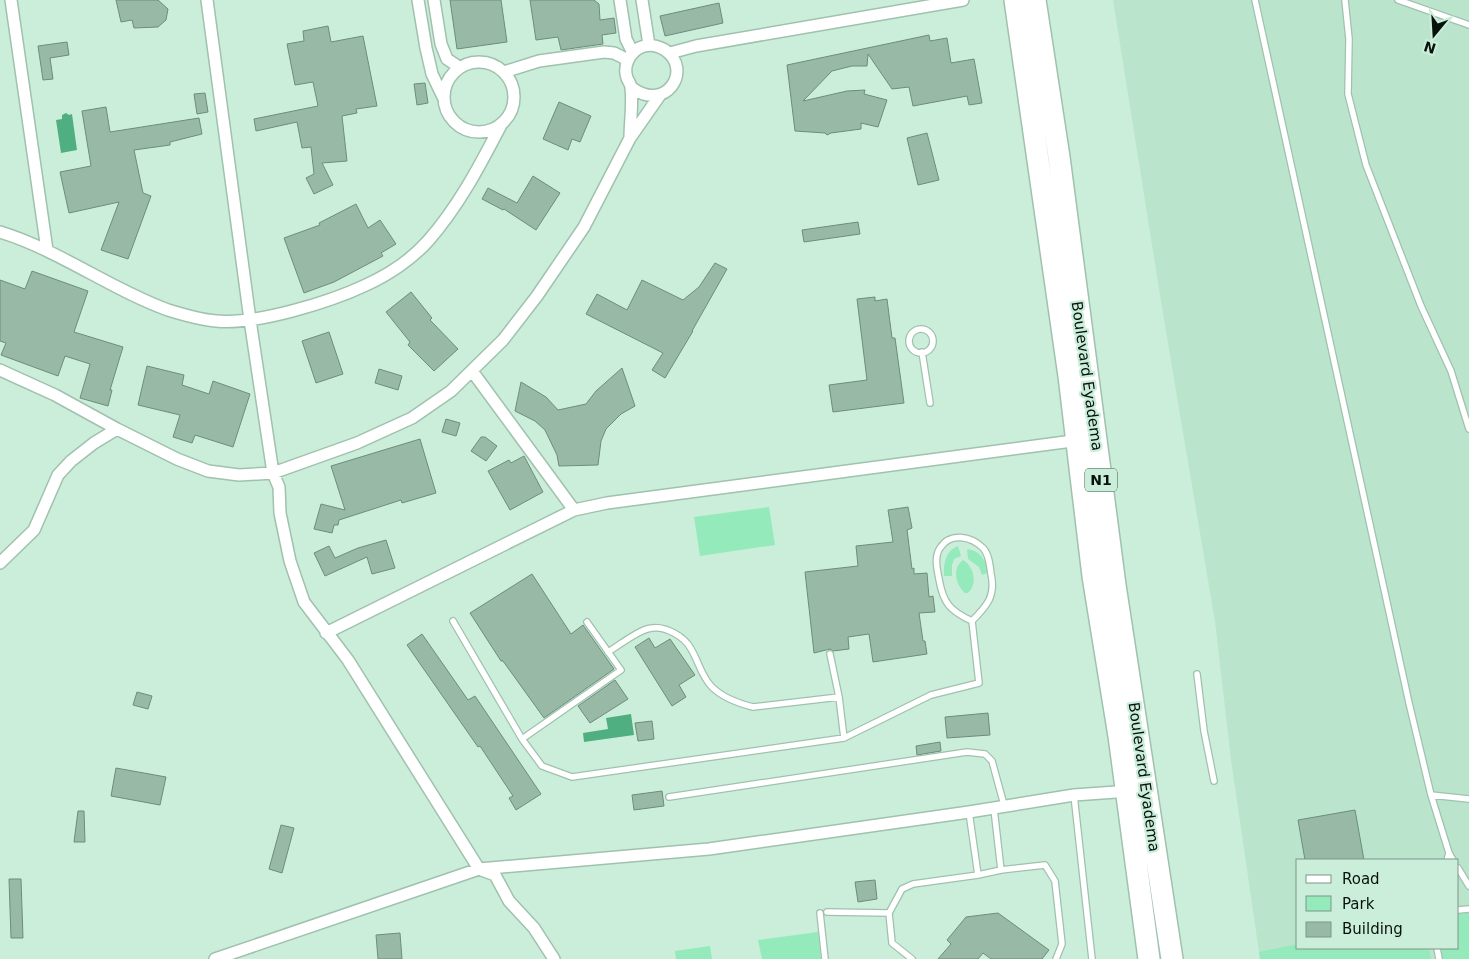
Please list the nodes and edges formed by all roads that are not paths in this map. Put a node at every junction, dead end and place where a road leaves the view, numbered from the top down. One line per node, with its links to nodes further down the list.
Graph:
1 (11, 0): 24 (street)
2 (206, 0): 25 (street)
3 (418, 0): 20 (street)
4 (434, 0): 16 (street)
5 (620, 0): 15 (street)
6 (642, 0): 13 (street)
7 (963, 0): 14 (street)
8 (1255, 0): 49 (lane)
9 (1345, 0): 31 (lane)
10 (1398, 0): 12 (lane)
11 (1031, 1): 32 (highway, Boulevard Eyadema / N1)
12 (1469, 25)
13 (649, 45): 14 (street); 15 (street)
14 (670, 53): 19 (street)
15 (630, 56): 17 (street); 18 (street)
16 (460, 67): 17 (street); 20 (street)
17 (504, 72): 21 (street)
18 (631, 86): 19 (street); 22 (street)
19 (660, 95): 22 (street)
20 (443, 98): 21 (street)
21 (502, 123): 25 (street)
22 (630, 138): 28 (street)
23 (0, 232): 24 (street)
24 (47, 250): 25 (street)
25 (250, 320): 33 (street)
26 (922, 352): 26 (lane); 29 (lane)
27 (0, 370): 30 (street)
28 (472, 371): 33 (street); 34 (street)
29 (930, 403)
30 (117, 429): 33 (street); 35 (street)
31 (1469, 429)
32 (1086, 439): 34 (street); 47 (highway, Boulevard Eyadema / N1)
33 (273, 473): 39 (street)
34 (574, 510): 39 (street)
35 (0, 563)
36 (453, 621): 45 (lane)
37 (972, 621): 37 (lane); 44 (lane)
38 (587, 622): 40 (lane)
39 (326, 633): 57 (street)
40 (608, 652): 43 (lane); 45 (lane)
41 (830, 654): 43 (lane)
42 (1197, 674): 46 (lane)
43 (839, 697): 44 (lane)
44 (844, 738): 45 (lane)
45 (522, 739)
46 (1214, 781)
47 (1136, 792): 48 (street); 69 (highway, Boulevard Eyadema / N1); 70 (highway, Boulevard Eyadema / N1)
48 (1074, 795): 52 (street); 68 (lane)
49 (1431, 795): 51 (lane); 54 (lane)
50 (669, 797): 52 (lane)
51 (1469, 799)
52 (999, 807): 53 (street); 58 (lane)
53 (969, 812): 57 (street); 60 (lane)
54 (1449, 854): 55 (lane); 56 (lane)
55 (1447, 859)
56 (1452, 859)
57 (479, 868): 63 (street); 64 (street)
58 (1001, 870): 60 (lane); 67 (lane)
59 (1459, 870): 61 (lane)
60 (978, 875): 62 (lane)
61 (1469, 886)
62 (889, 913): 65 (lane); 66 (lane)
63 (214, 959)
64 (554, 959)
65 (825, 959)
66 (912, 959)
67 (1056, 959)
68 (1092, 959)
69 (1149, 959)
70 (1172, 959)

